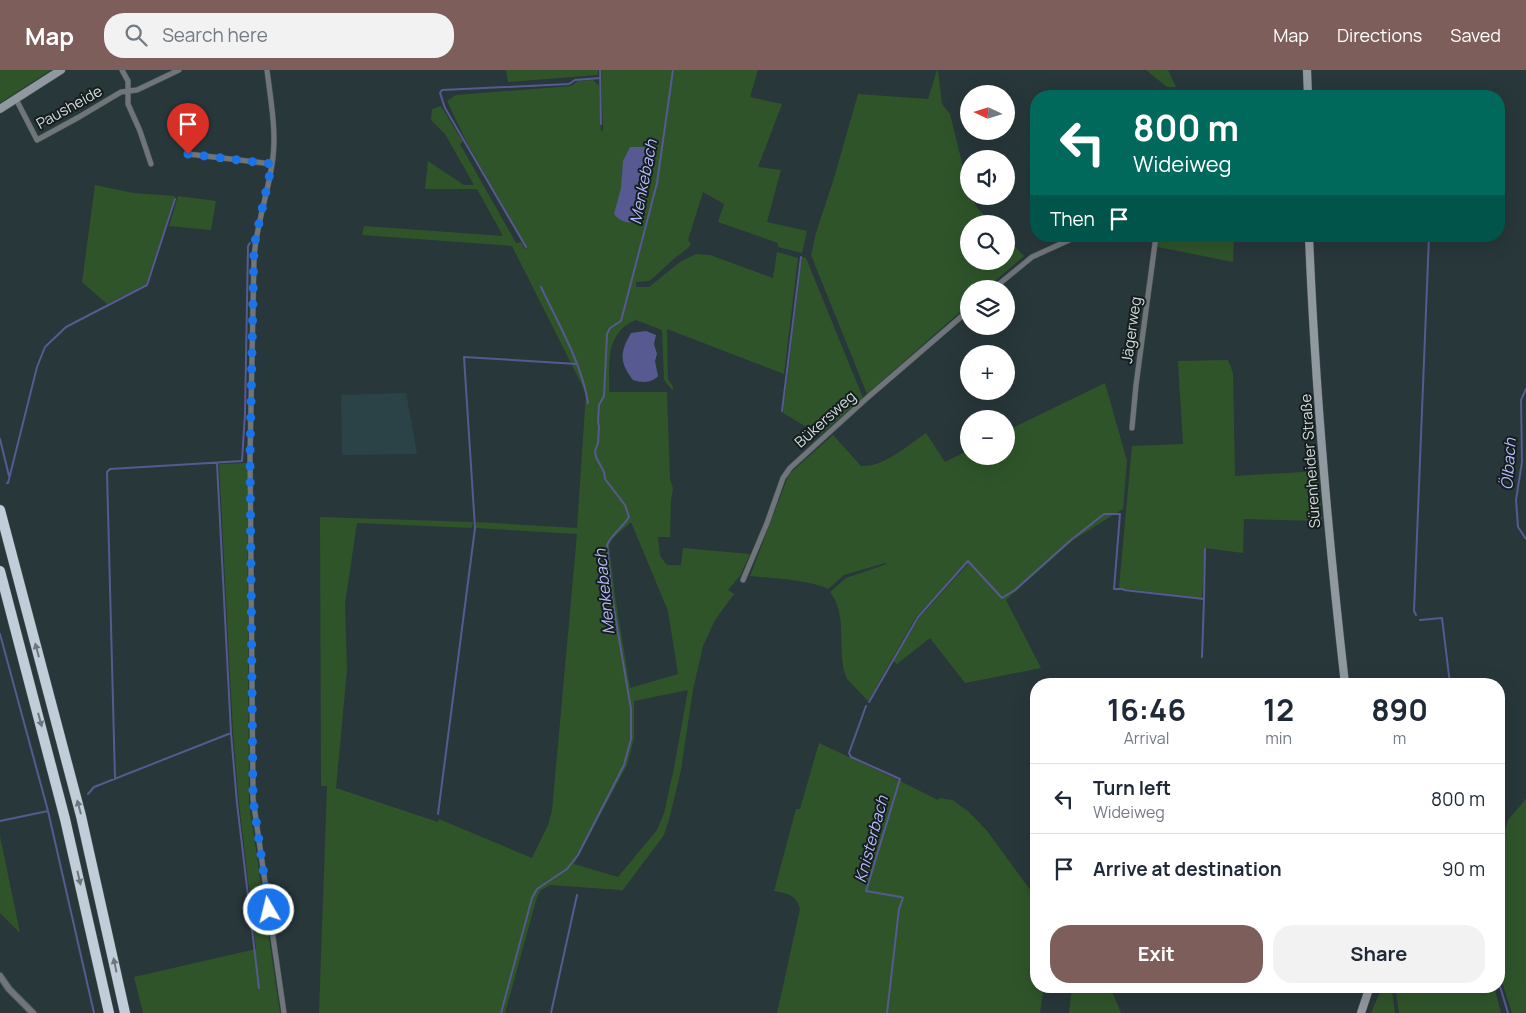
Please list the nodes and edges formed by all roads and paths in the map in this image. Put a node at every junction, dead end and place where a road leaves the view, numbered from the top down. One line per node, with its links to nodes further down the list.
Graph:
1 (61, 70): 8 (main road)
2 (122, 70): 7 (street)
3 (179, 70): 7 (street, Pausheide)
4 (267, 70): 12 (street)
5 (1308, 70): 6 (main road)
6 (1308, 90)
7 (128, 91): 8 (street, Pausheide); 11 (street)
8 (16, 99): 9 (main road)
9 (0, 109)
10 (188, 154): 12 (street)
11 (151, 164)
12 (272, 164): 28 (street)
13 (1065, 242): 16 (street)
14 (1155, 242): 18 (street, Jägerweg)
15 (1309, 242): 22 (main road, Sürenheider Straße)
16 (1004, 280)
17 (960, 318): 21 (street, Bükersweg)
18 (1132, 428)
19 (0, 510): 27 (highway, one-way to 19)
20 (0, 571): 26 (highway, one-way to 26)
21 (743, 580)
22 (1344, 678)
23 (0, 976): 25 (street)
24 (1368, 993): 29 (main road)
25 (34, 1013)
26 (108, 1013)
27 (125, 1013)
28 (284, 1013)
29 (1361, 1013)

